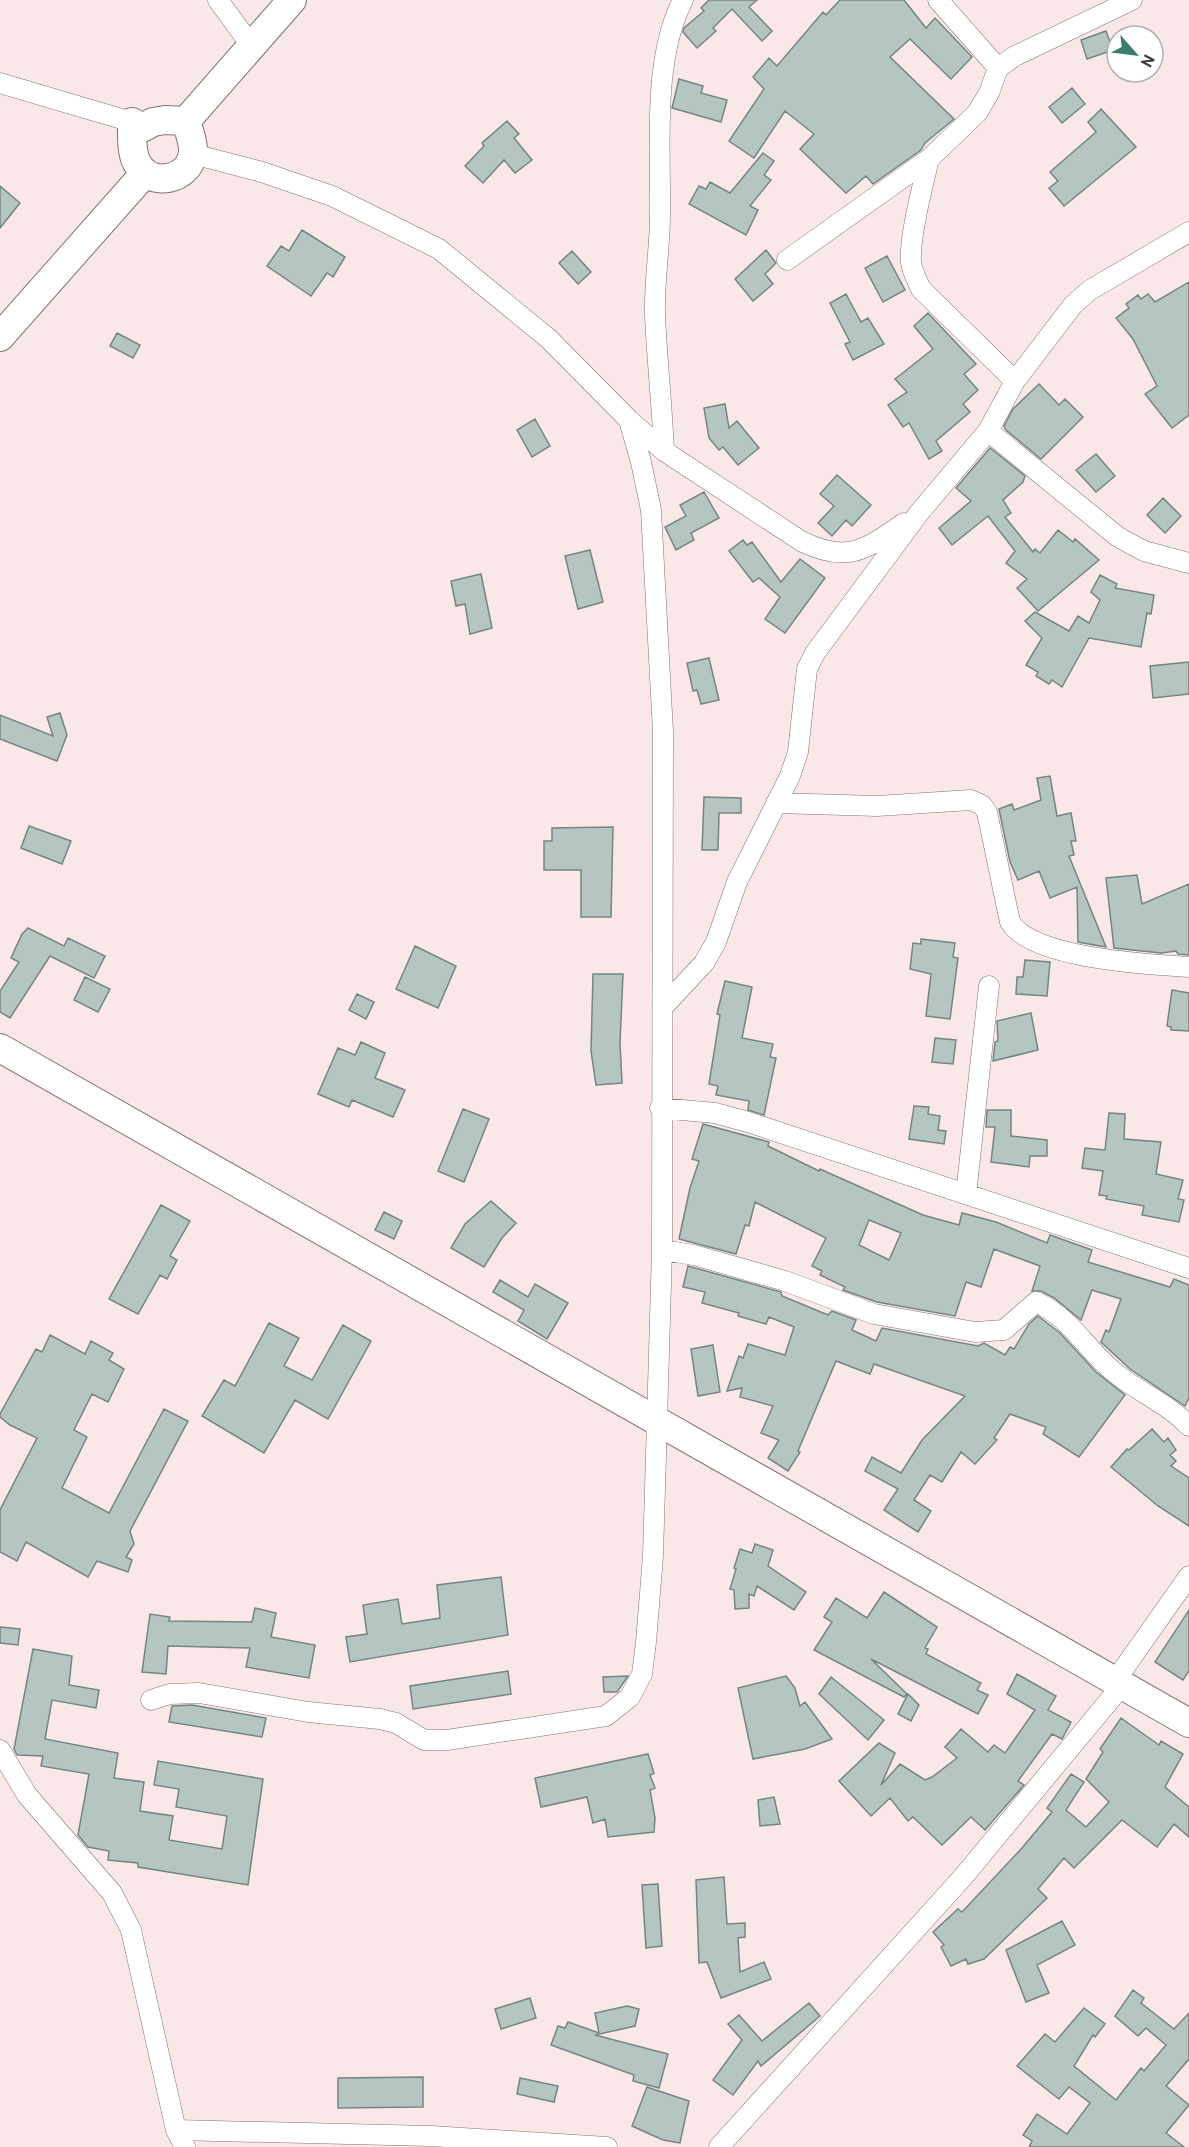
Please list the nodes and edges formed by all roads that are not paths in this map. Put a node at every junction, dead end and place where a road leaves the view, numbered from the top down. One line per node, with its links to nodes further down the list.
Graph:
1 (218, 0): 6 (street)
2 (292, 0): 6 (street)
3 (683, 0): 20 (street)
4 (938, 0): 7 (street)
5 (1132, 0): 7 (street)
6 (253, 48): 10 (street)
7 (998, 68): 12 (street)
8 (0, 83): 9 (street)
9 (132, 122): 10 (street); 13 (street)
10 (186, 122): 11 (street)
11 (193, 154): 13 (street); 18 (street)
12 (929, 159): 15 (street); 17 (street)
13 (145, 172): 16 (street)
14 (1189, 232): 17 (street)
15 (787, 260)
16 (0, 337)
17 (1015, 381): 19 (street)
18 (629, 420): 20 (street); 26 (street)
19 (988, 431): 21 (street); 22 (street)
20 (664, 451): 21 (street)
21 (919, 513): 23 (street)
22 (1189, 563)
23 (777, 803): 24 (street); 26 (street)
24 (1189, 968)
25 (989, 986): 29 (street)
26 (663, 1007): 28 (street)
27 (0, 1048): 32 (street)
28 (660, 1108): 29 (street); 30 (street)
29 (966, 1194): 31 (street)
30 (662, 1250): 32 (street); 33 (street)
31 (1189, 1268)
32 (656, 1420): 35 (street); 36 (street)
33 (1189, 1426)
34 (1189, 1576): 35 (street)
35 (1119, 1683): 37 (street); 41 (street)
36 (151, 1700)
37 (1189, 1723)
38 (0, 1750): 39 (street)
39 (181, 2138): 40 (street)
40 (607, 2147)
41 (719, 2147)

